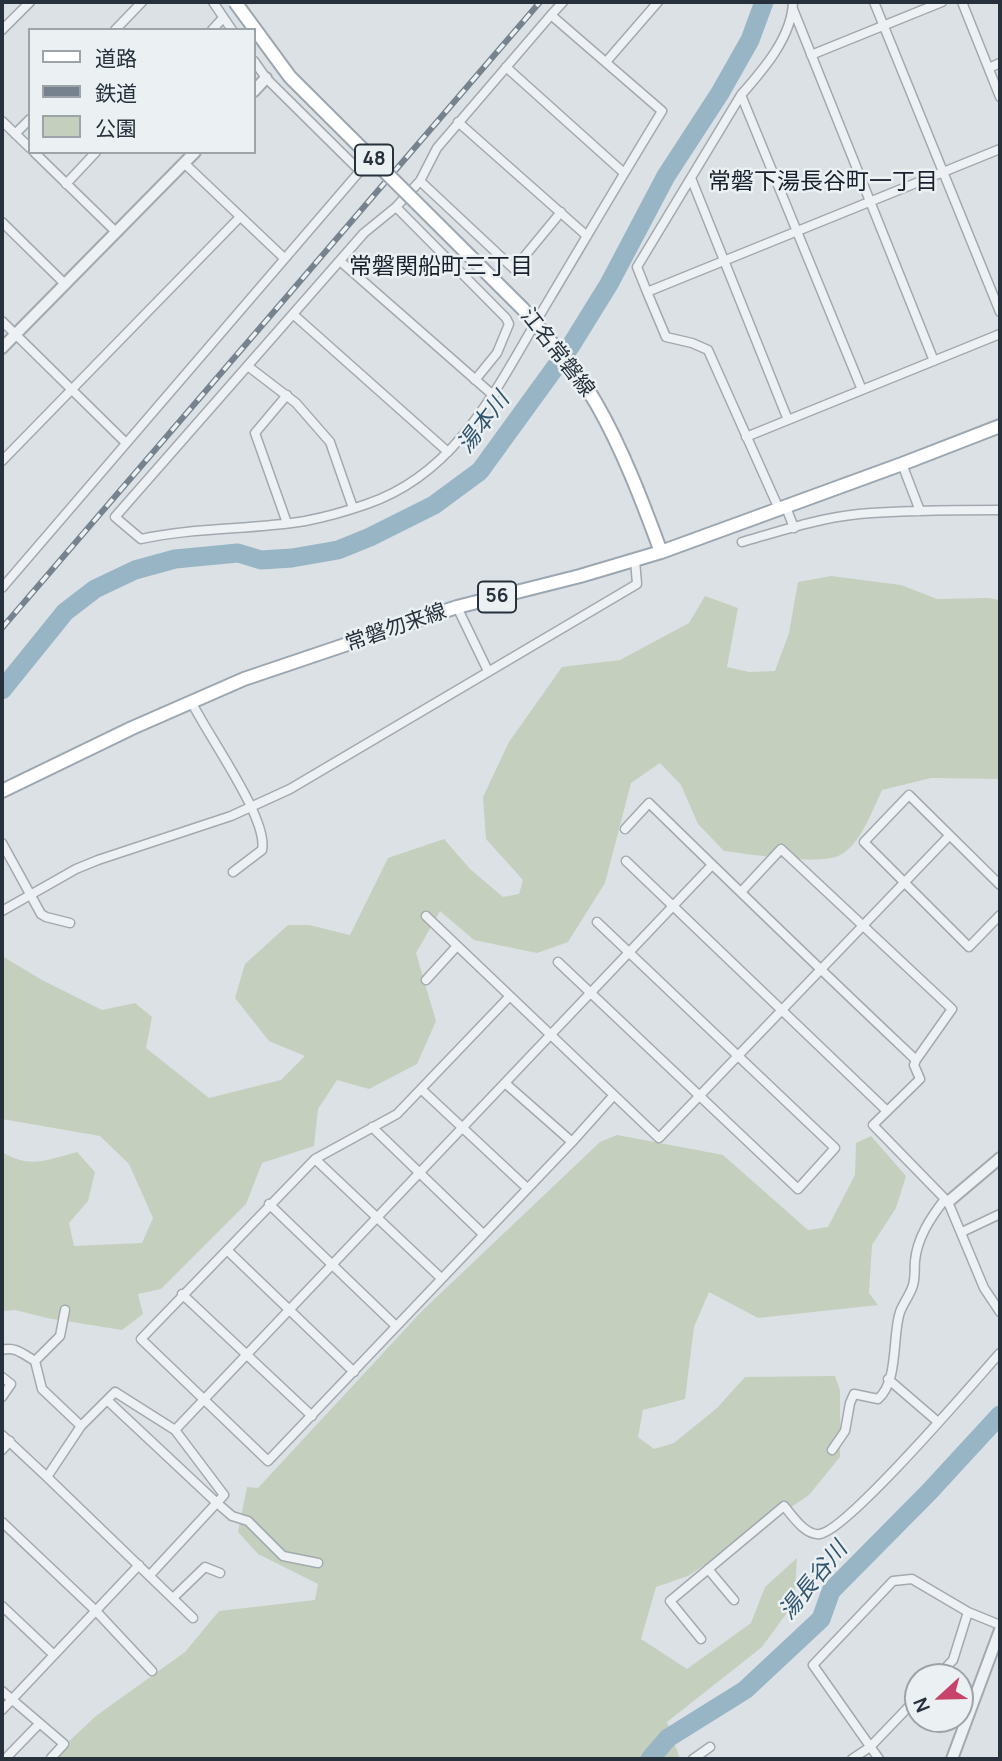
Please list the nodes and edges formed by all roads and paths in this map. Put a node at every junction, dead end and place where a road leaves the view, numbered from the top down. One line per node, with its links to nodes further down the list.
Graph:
1 (30, 2): 18 (street)
2 (142, 2): 14 (street)
3 (213, 2): 12 (street)
4 (235, 2): 17 (main road, 江名常磐線 / 48, bridge)
5 (563, 2): 11 (street)
6 (658, 2): 21 (street)
7 (874, 2): 13 (street)
8 (942, 2): 13 (street)
9 (962, 2): 25 (street)
10 (793, 6): 20 (street); 28 (street)
11 (551, 15): 21 (street); 24 (street)
12 (223, 18): 15 (street); 16 (street)
13 (884, 25): 20 (street); 40 (street)
14 (117, 28)
15 (214, 28)
16 (230, 28)
17 (254, 28)
18 (2, 30)
19 (256, 31): 61 (main road, 江名常磐線 / 48, bridge)
20 (811, 55): 45 (street)
21 (606, 62): 41 (street)
22 (1000, 63): 25 (street)
23 (256, 64): 26 (street)
24 (506, 67): 32 (street); 41 (street)
25 (989, 68): 29 (street)
26 (266, 78): 27 (street); 53 (street)
27 (256, 89)
28 (741, 95): 42 (street); 51 (street)
29 (1000, 97)
30 (2, 121): 33 (street)
31 (28, 121): 33 (street)
32 (458, 122): 43 (street); 47 (street)
33 (15, 134): 34 (street)
34 (28, 146)
35 (1000, 149): 40 (street)
36 (36, 154): 44 (street)
37 (94, 154): 44 (street)
38 (193, 154): 39 (street)
39 (184, 163): 48 (street); 50 (street)
40 (944, 172): 45 (street); 58 (street)
41 (624, 173): 52 (street)
42 (691, 178): 54 (street); 57 (street)
43 (421, 181): 46 (street); 47 (street)
44 (66, 184): 50 (street)
45 (870, 202): 51 (street); 65 (street)
46 (396, 207): 55 (street); 67 (street)
47 (561, 212): 52 (street)
48 (240, 217): 53 (street); 68 (street)
49 (2, 222): 56 (street)
50 (116, 232): 56 (street)
51 (797, 232): 54 (street); 69 (street)
52 (587, 236): 61 (street)
53 (284, 258): 75 (street)
54 (724, 260): 57 (street); 72 (street)
55 (340, 261): 59 (street); 67 (street)
56 (65, 284): 63 (street)
57 (647, 292): 74 (street)
58 (1000, 312)
59 (293, 315): 66 (street); 76 (street)
60 (2, 321): 63 (street)
61 (539, 328): 71 (street); 86 (main road, 江名常磐線 / 48)
62 (1000, 334): 65 (street)
63 (15, 335): 64 (street); 68 (street)
64 (2, 348)
65 (934, 361): 69 (street)
66 (249, 367): 70 (street); 83 (street)
67 (475, 380): 71 (street)
68 (72, 390): 75 (street); 77 (street)
69 (862, 390): 72 (street)
70 (287, 395): 79 (street); 83 (street)
71 (494, 396): 76 (street)
72 (788, 420): 74 (street)
73 (1000, 426): 78 (main road, 常磐勿来線 / 56)
74 (746, 437): 80 (street)
75 (126, 443): 88 (street)
76 (448, 452): 79 (street)
77 (2, 461)
78 (902, 464): 80 (main road, 常磐勿来線 / 56); 82 (street)
79 (353, 508): 83 (street)
80 (783, 508): 84 (street); 86 (main road, 常磐勿来線 / 56)
81 (1000, 510): 82 (street)
82 (920, 511): 84 (street)
83 (287, 523)
84 (794, 528): 85 (street)
85 (742, 542)
86 (661, 552): 87 (main road, 常磐勿来線 / 56)
87 (635, 560): 89 (main road, 常磐勿来線 / 56); 90 (street)
88 (2, 588)
89 (457, 607): 90 (street); 91 (main road, 常磐勿来線 / 56)
90 (488, 671): 93 (street)
91 (191, 701): 92 (main road, 常磐勿来線 / 56); 93 (street)
92 (2, 791)
93 (252, 807): 99 (street); 103 (street)
94 (625, 829): 98 (street)
95 (949, 836): 100 (street); 100 (street); 101 (street)
96 (2, 843): 103 (street)
97 (626, 862): 104 (street)
98 (712, 865): 102 (street); 104 (street)
99 (233, 872)
100 (906, 882): 106 (street); 110 (street)
101 (1000, 885)
102 (741, 892): 110 (street); 114 (street)
103 (30, 894): 105 (street); 109 (street)
104 (673, 906): 112 (street); 118 (street)
105 (2, 911)
106 (1000, 915)
107 (426, 916): 111 (street)
108 (597, 922): 112 (street)
109 (70, 923)
110 (862, 925): 114 (street); 121 (street)
111 (457, 946): 115 (street); 117 (street)
112 (629, 952): 116 (street); 120 (street)
113 (558, 962): 116 (street)
114 (821, 969): 118 (street); 121 (street)
115 (426, 980)
116 (590, 993): 119 (street); 125 (street)
117 (510, 996): 119 (street); 123 (street)
118 (783, 1010): 120 (street); 126 (street)
119 (551, 1034): 122 (street); 124 (street)
120 (738, 1055): 125 (street); 125 (street)
121 (916, 1060): 126 (street)
122 (505, 1083): 128 (street); 129 (street)
123 (421, 1089): 127 (street); 128 (street)
124 (614, 1095): 125 (street); 129 (street)
125 (699, 1097)
126 (886, 1110): 134 (street)
127 (372, 1127): 131 (street); 132 (street)
128 (463, 1127): 132 (street); 133 (street)
129 (572, 1142): 133 (street)
130 (1000, 1157): 134 (street)
131 (315, 1159): 135 (street); 137 (street)
132 (419, 1173): 137 (street); 139 (street)
133 (527, 1188): 139 (street)
134 (946, 1201): 138 (street); 154 (street)
135 (269, 1204): 140 (street); 141 (street)
136 (1000, 1214): 138 (street)
137 (376, 1218): 141 (street); 142 (street)
138 (962, 1231): 146 (street)
139 (483, 1234): 142 (street)
140 (227, 1250): 143 (street); 144 (street)
141 (332, 1264): 144 (street); 147 (street)
142 (441, 1278): 147 (street)
143 (182, 1294): 150 (street); 156 (street)
144 (289, 1309): 150 (street); 152 (street)
145 (65, 1310): 151 (street)
146 (1000, 1312)
147 (396, 1326): 152 (street)
148 (2, 1350): 151 (street)
149 (1000, 1353): 159 (street)
150 (246, 1355): 156 (street); 158 (street)
151 (35, 1361): 160 (street)
152 (354, 1372): 158 (street)
153 (2, 1377): 155 (street)
154 (888, 1379): 159 (street); 165 (street)
155 (2, 1396)
156 (204, 1399): 158 (street); 161 (street)
157 (107, 1400): 160 (street); 161 (street); 167 (street)
158 (312, 1416)
159 (938, 1422): 171 (street)
160 (81, 1426): 166 (street)
161 (175, 1430): 167 (street)
162 (2, 1435): 163 (street)
163 (10, 1441): 164 (street); 166 (street)
164 (2, 1450)
165 (832, 1450)
166 (47, 1477): 170 (street)
167 (217, 1503): 169 (street); 173 (street)
168 (2, 1522): 177 (street)
169 (318, 1563)
170 (139, 1565): 173 (street); 177 (street)
171 (708, 1569): 175 (street); 181 (street)
172 (220, 1573): 174 (street)
173 (150, 1575): 174 (street)
174 (173, 1598): 179 (street)
175 (734, 1600)
176 (2, 1606): 182 (street)
177 (96, 1611): 182 (street); 184 (street)
178 (968, 1612): 180 (street); 183 (street); 190 (street)
179 (193, 1618)
180 (1000, 1628): 197 (street)
181 (702, 1639)
182 (54, 1655): 186 (street)
183 (950, 1663)
184 (152, 1671)
185 (2, 1691): 186 (street)
186 (12, 1700): 187 (street); 189 (street)
187 (2, 1710)
188 (904, 1711): 190 (street)
189 (39, 1724): 192 (street); 193 (street)
190 (870, 1746): 195 (street); 196 (street)
191 (710, 1747): 194 (street)
192 (51, 1758)
193 (5, 1759)
194 (694, 1759)
195 (852, 1759)
196 (879, 1759)
197 (954, 1759)

